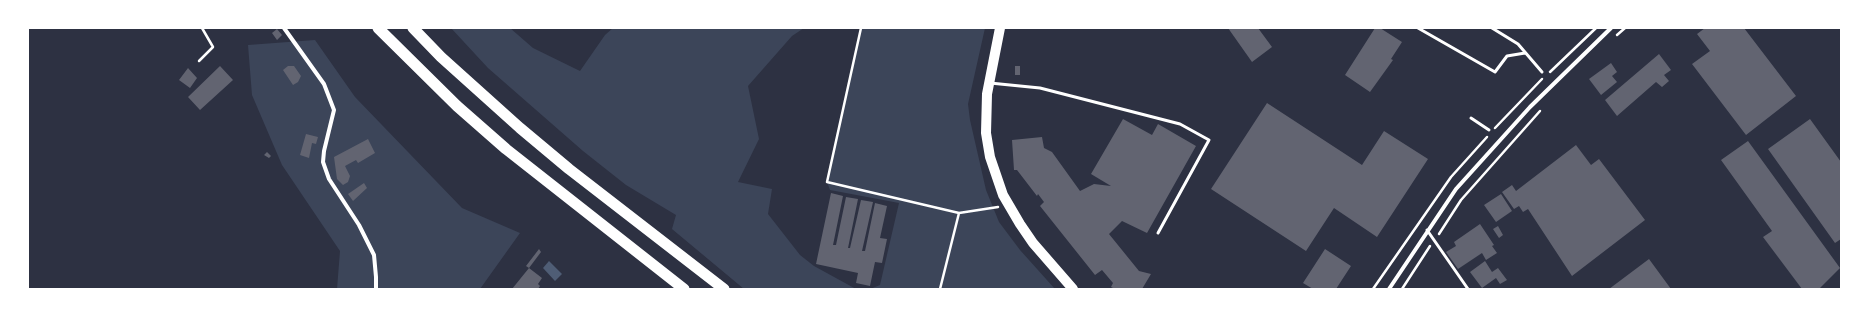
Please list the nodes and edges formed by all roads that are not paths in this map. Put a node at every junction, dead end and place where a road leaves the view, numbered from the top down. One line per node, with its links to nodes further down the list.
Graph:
1 (284, 28): 15 (street)
2 (378, 28): 16 (highway)
3 (413, 28): 17 (highway)
4 (1000, 28): 10 (main road)
5 (1418, 28): 8 (lane)
6 (1492, 28): 8 (lane)
7 (1612, 28): 13 (street)
8 (1525, 53): 9 (lane)
9 (1542, 72)
10 (989, 82): 14 (lane); 18 (main road)
11 (1471, 118): 12 (lane)
12 (1489, 130)
13 (1427, 230): 19 (street); 20 (lane)
14 (1158, 233)
15 (376, 289)
16 (684, 289)
17 (724, 289)
18 (1073, 289)
19 (1389, 289)
20 (1468, 289)

